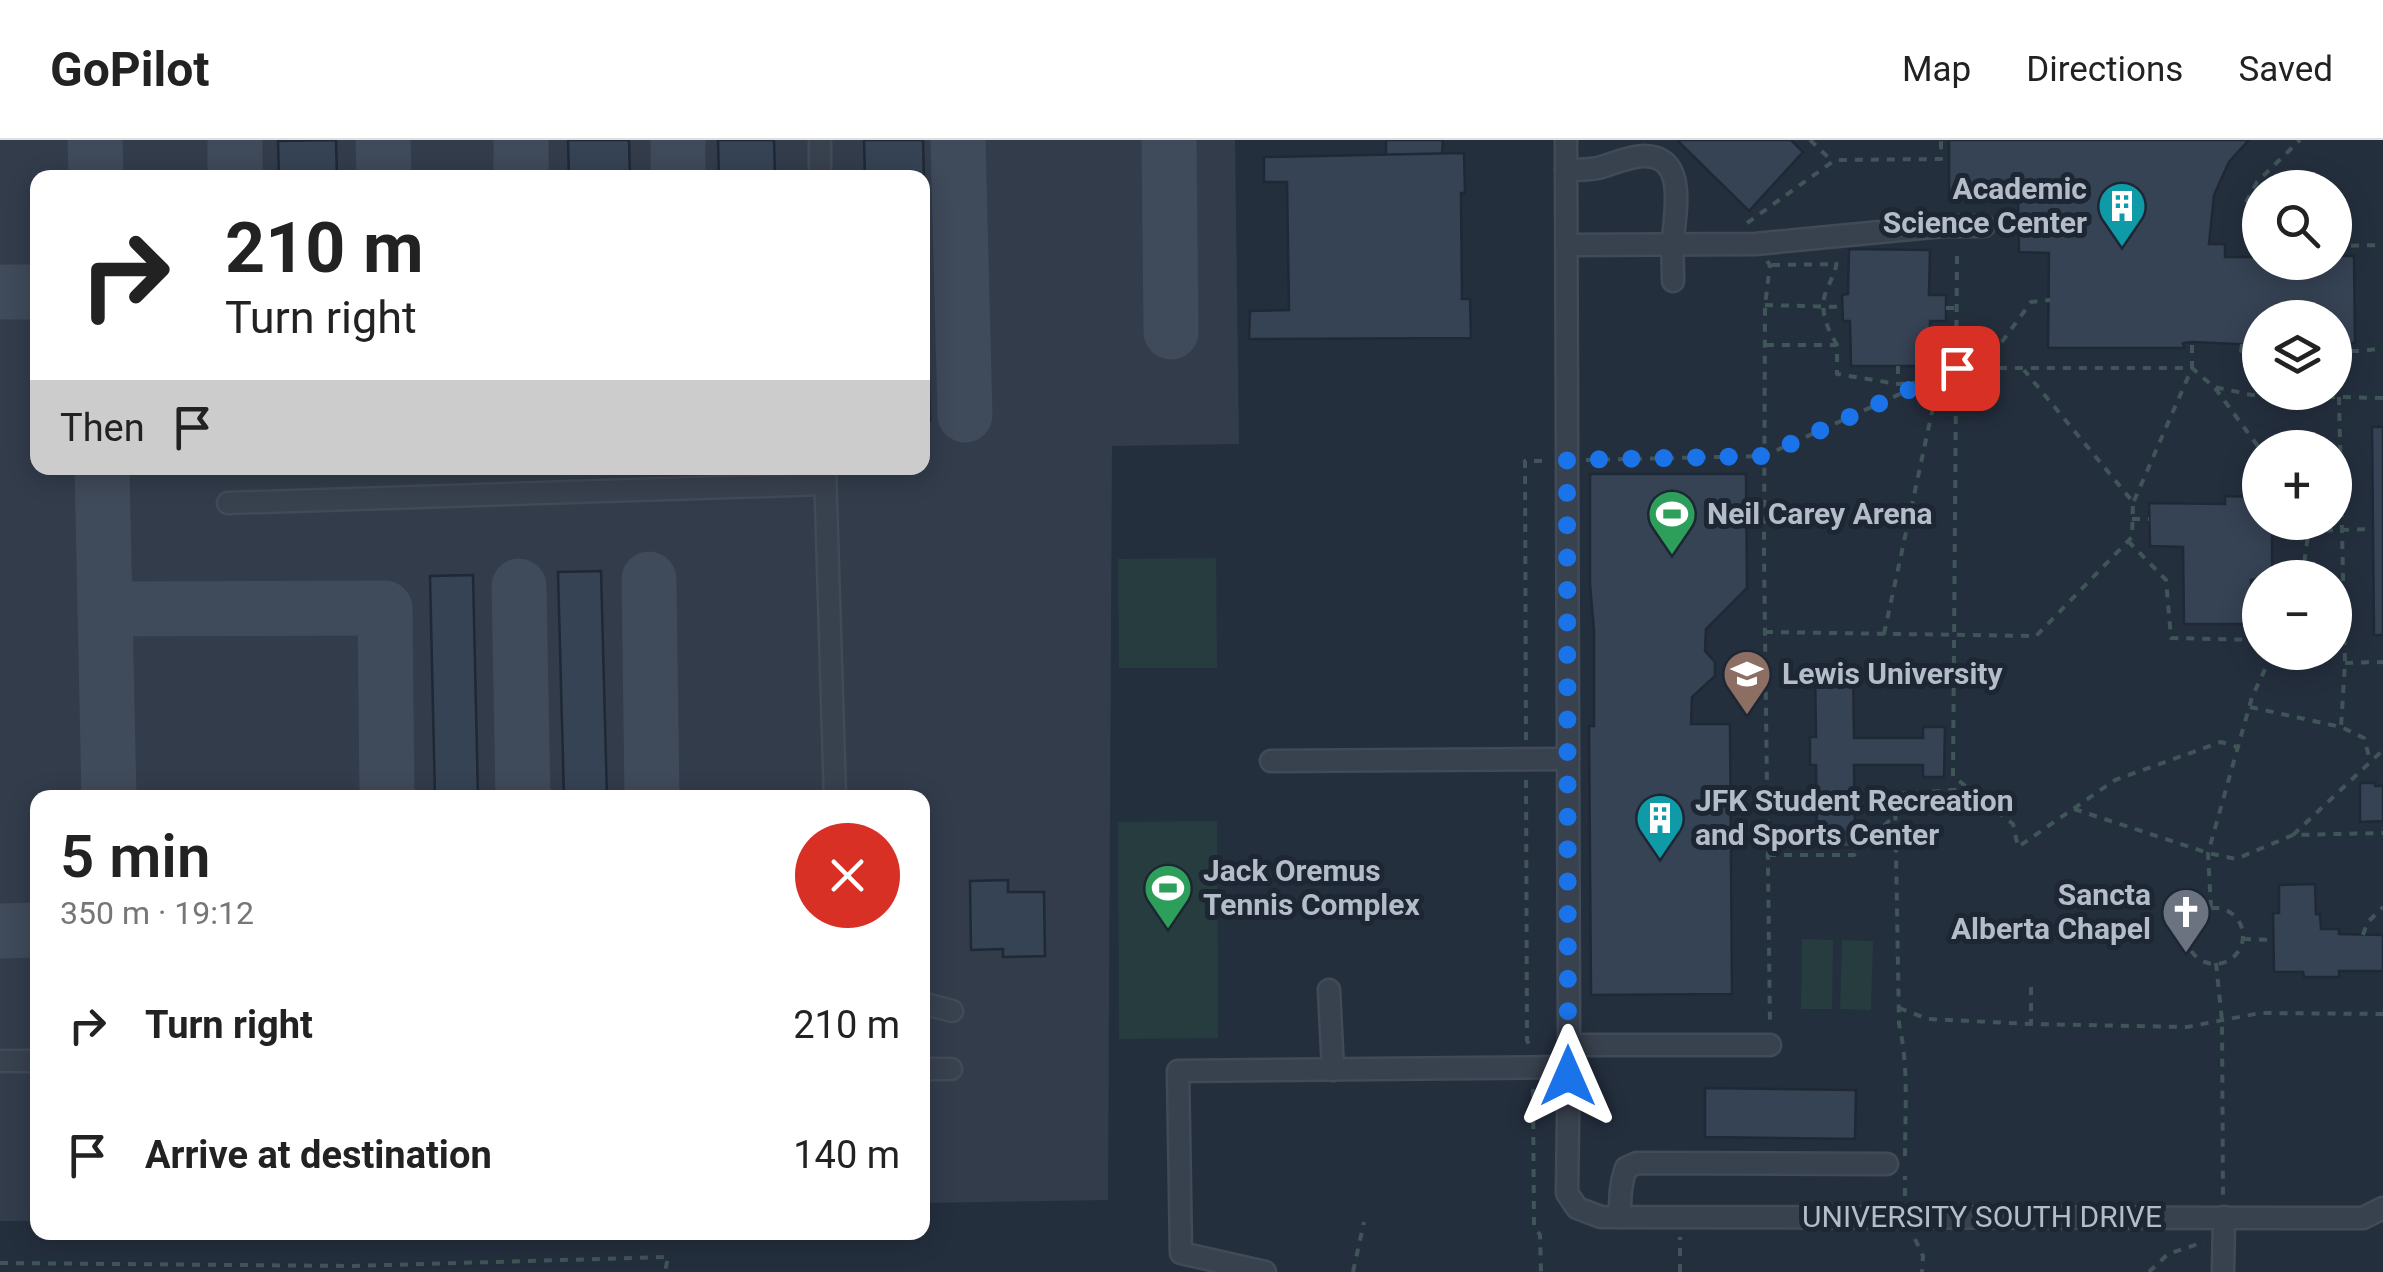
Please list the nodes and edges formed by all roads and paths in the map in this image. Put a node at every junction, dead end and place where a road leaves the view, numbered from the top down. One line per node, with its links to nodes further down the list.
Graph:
1 (1566, 140): 8 (street)
2 (1810, 140): 6 (path)
3 (1941, 140): 6 (path)
4 (2300, 140): 9 (path)
5 (820, 142): 7 (street)
6 (1832, 162): 12 (path)
7 (820, 170)
8 (1566, 170): 11 (street); 13 (street)
9 (2269, 170)
10 (1984, 226): 12 (street)
11 (1672, 244): 12 (street); 13 (street); 20 (street)
12 (1755, 244): 19 (path)
13 (1567, 245): 46 (street)
14 (2352, 246): 15 (path)
15 (2383, 246)
16 (1837, 248): 18 (path)
17 (1956, 256): 26 (path)
18 (1837, 264): 19 (path); 23 (path)
19 (1770, 265): 22 (path)
20 (1673, 281)
21 (2050, 300): 34 (path)
22 (1765, 305): 23 (path); 28 (path)
23 (1824, 305): 24 (path); 29 (path)
24 (1843, 308)
25 (1946, 308): 26 (path)
26 (1957, 308): 33 (path)
27 (2192, 342): 36 (path)
28 (1764, 345): 29 (path); 45 (path)
29 (1837, 345): 39 (path)
30 (2383, 348): 31 (path)
31 (2352, 350)
32 (1898, 366): 39 (path)
33 (1957, 368): 34 (path); 37 (path); 58 (path)
34 (1982, 368): 35 (path)
35 (2023, 368): 36 (path); 49 (path)
36 (2192, 368): 40 (path); 49 (path)
37 (1940, 376): 38 (path); 57 (path)
38 (1927, 381): 39 (path); 45 (path)
39 (1898, 384)
40 (2214, 387): 41 (path); 44 (path)
41 (2242, 392)
42 (2352, 397): 43 (path)
43 (2383, 398)
44 (2246, 430)
45 (1764, 456): 46 (path); 56 (path)
46 (1567, 460): 47 (path); 68 (street)
47 (1525, 461)
48 (825, 476): 50 (street); 72 (street)
49 (2133, 502): 51 (path)
50 (228, 503)
51 (2132, 519): 52 (path); 55 (path)
52 (2150, 520)
53 (2352, 529): 54 (path)
54 (2372, 529)
55 (2128, 542): 58 (path); 59 (path)
56 (1764, 632): 57 (path); 78 (path)
57 (1884, 634): 58 (path)
58 (1954, 636): 71 (path)
59 (2242, 640)
60 (2383, 662): 61 (path)
61 (2352, 663)
62 (2265, 670): 64 (path)
63 (2344, 670): 65 (path)
64 (2250, 707): 65 (path); 66 (path)
65 (2341, 727): 69 (path)
66 (2237, 747): 73 (path); 77 (path)
67 (2383, 750): 69 (path)
68 (1568, 759): 70 (street); 95 (street)
69 (2370, 760): 76 (path)
70 (1270, 762)
71 (1971, 789): 73 (path); 74 (path)
72 (835, 790)
73 (2074, 808): 77 (path)
74 (1896, 814): 78 (path); 88 (path)
75 (2383, 833): 76 (path)
76 (2293, 835): 77 (path)
77 (2208, 853): 80 (path)
78 (1768, 855): 94 (path)
79 (2383, 907): 81 (path)
80 (2211, 908): 82 (path); 84 (path)
81 (2363, 935)
82 (2243, 939): 83 (path); 84 (path)
83 (2273, 940)
84 (2216, 963): 91 (path)
85 (2030, 987): 92 (path)
86 (1329, 990): 101 (street)
87 (930, 1004): 89 (street)
88 (1899, 1008): 92 (path); 102 (path)
89 (952, 1011)
90 (2383, 1014): 91 (path)
91 (2222, 1021): 92 (path); 107 (path)
92 (2031, 1024)
93 (1527, 1040): 100 (path)
94 (1770, 1044): 95 (street)
95 (1569, 1056): 100 (street); 104 (street)
96 (30, 1060): 97 (street)
97 (0, 1062)
98 (930, 1069): 99 (street)
99 (951, 1069)
100 (1533, 1069): 101 (street); 114 (path)
101 (1333, 1070): 112 (street)
102 (1899, 1164): 104 (street); 106 (path)
103 (2383, 1208): 107 (street, UNIVERSITY SOUTH DRIVE)
104 (1611, 1217): 105 (street, UNIVERSITY SOUTH DRIVE)
105 (1680, 1217): 106 (street, UNIVERSITY SOUTH DRIVE); 115 (path)
106 (1904, 1217): 107 (street, UNIVERSITY SOUTH DRIVE); 116 (path)
107 (2224, 1217): 109 (street)
108 (1364, 1222): 113 (path)
109 (2223, 1242): 117 (path); 118 (street)
110 (0, 1263): 111 (path)
111 (666, 1272)
112 (1265, 1272)
113 (1352, 1272)
114 (1541, 1272)
115 (1680, 1272)
116 (1922, 1272)
117 (2148, 1272)
118 (2222, 1272)

